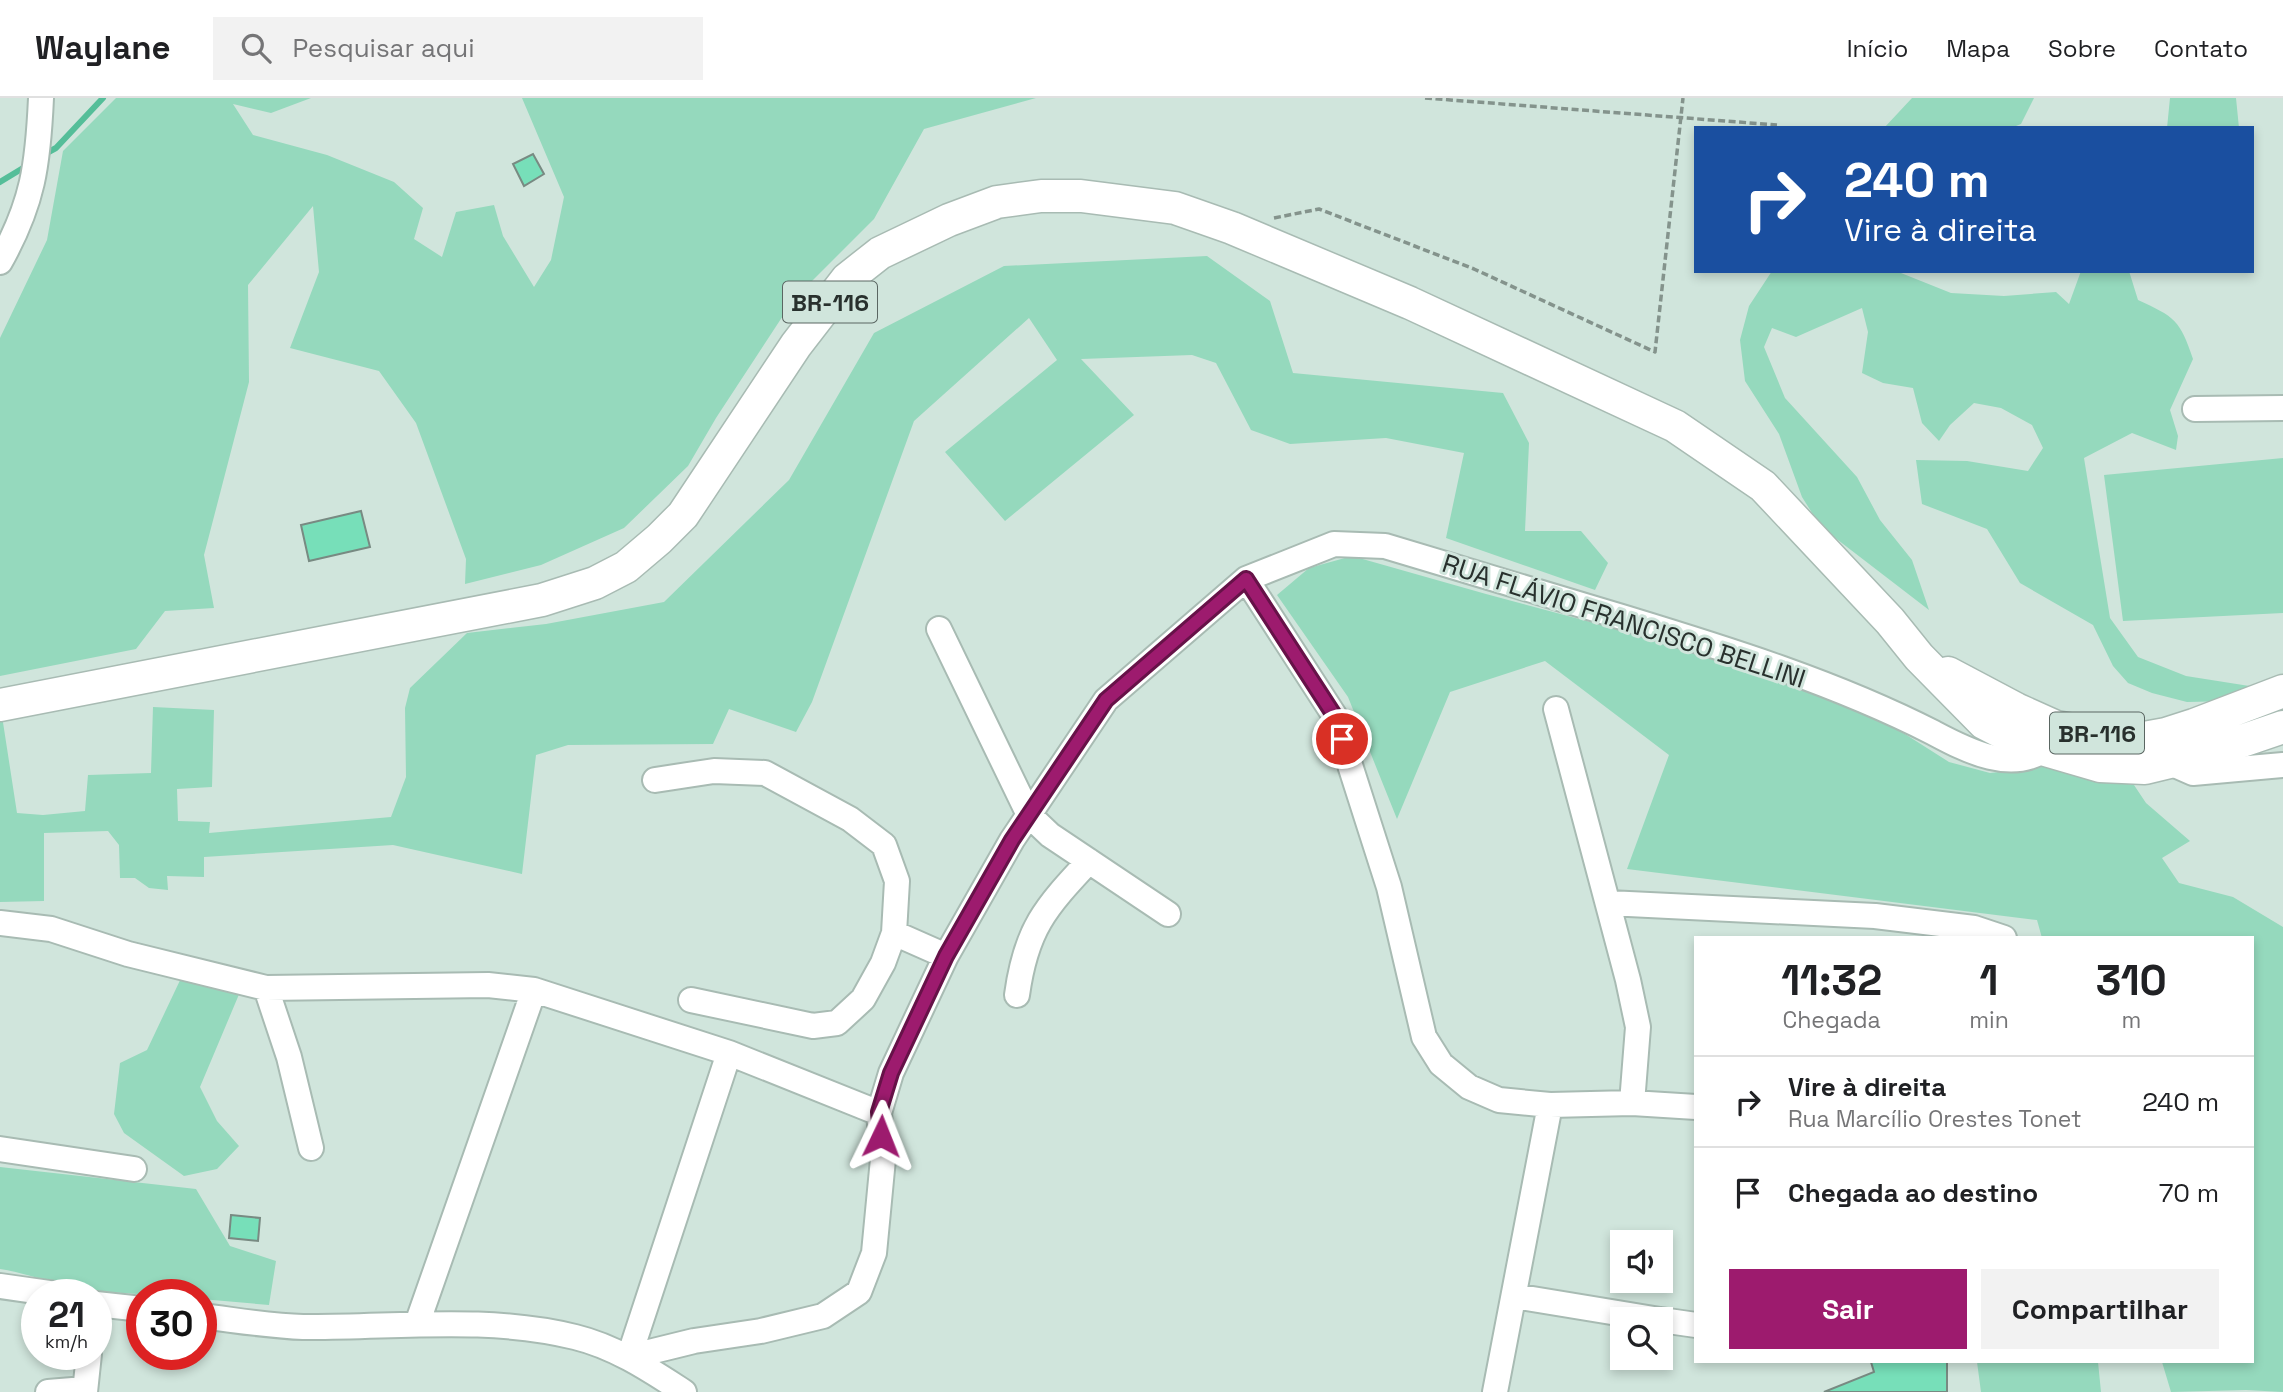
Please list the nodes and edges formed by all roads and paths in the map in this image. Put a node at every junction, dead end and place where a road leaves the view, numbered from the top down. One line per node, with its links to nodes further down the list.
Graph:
1 (41, 98): 7 (street)
2 (1425, 98): 4 (path)
3 (1683, 98): 4 (path)
4 (1681, 118): 5 (path); 6 (path)
5 (1777, 125)
6 (1269, 220)
7 (0, 262)
8 (2283, 408): 9 (street)
9 (2195, 409)
10 (1246, 579): 19 (street, RUA FLÁVIO FRANCISCO BELLINI); 22 (street, RUA FLÁVIO FRANCISCO BELLINI); 36 (street)
11 (939, 629): 22 (street)
12 (1919, 657): 14 (main road, BR-116); 16 (main road, BR-116); 19 (main road, BR-116)
13 (2283, 691): 18 (main road, BR-116)
14 (0, 705)
15 (1556, 709): 24 (street)
16 (2071, 729): 18 (main road, BR-116); 19 (street, RUA FLÁVIO FRANCISCO BELLINI)
17 (2282, 733): 18 (main road, BR-116)
18 (2167, 748): 19 (main road, BR-116); 20 (street)
19 (2044, 750)
20 (2283, 765)
21 (655, 780): 27 (street)
22 (1029, 815): 23 (street); 29 (street, RUA FLÁVIO FRANCISCO BELLINI)
23 (1090, 861): 25 (street); 32 (street)
24 (1608, 903): 28 (street); 35 (street)
25 (1168, 914)
26 (0, 923): 30 (street)
27 (894, 933): 29 (street); 33 (street)
28 (1998, 936)
29 (946, 956): 38 (street, RUA FLÁVIO FRANCISCO BELLINI)
30 (266, 988): 31 (street); 39 (street)
31 (534, 990): 34 (street); 48 (street)
32 (1017, 995)
33 (691, 1000)
34 (729, 1053): 38 (street); 50 (street)
35 (1632, 1103): 36 (street); 37 (street)
36 (1550, 1105): 44 (street)
37 (1694, 1107)
38 (879, 1112): 50 (street)
39 (311, 1147)
40 (0, 1149): 41 (street)
41 (134, 1169)
42 (0, 1286): 43 (street)
43 (21, 1289)
44 (1514, 1296): 45 (street); 55 (street)
45 (1610, 1312)
46 (217, 1318): 48 (street)
47 (1673, 1322): 49 (street)
48 (418, 1324): 50 (street)
49 (1694, 1325)
50 (629, 1357): 54 (street)
51 (87, 1370): 52 (street)
52 (85, 1390): 53 (street)
53 (48, 1392)
54 (684, 1392)
55 (1495, 1392)

